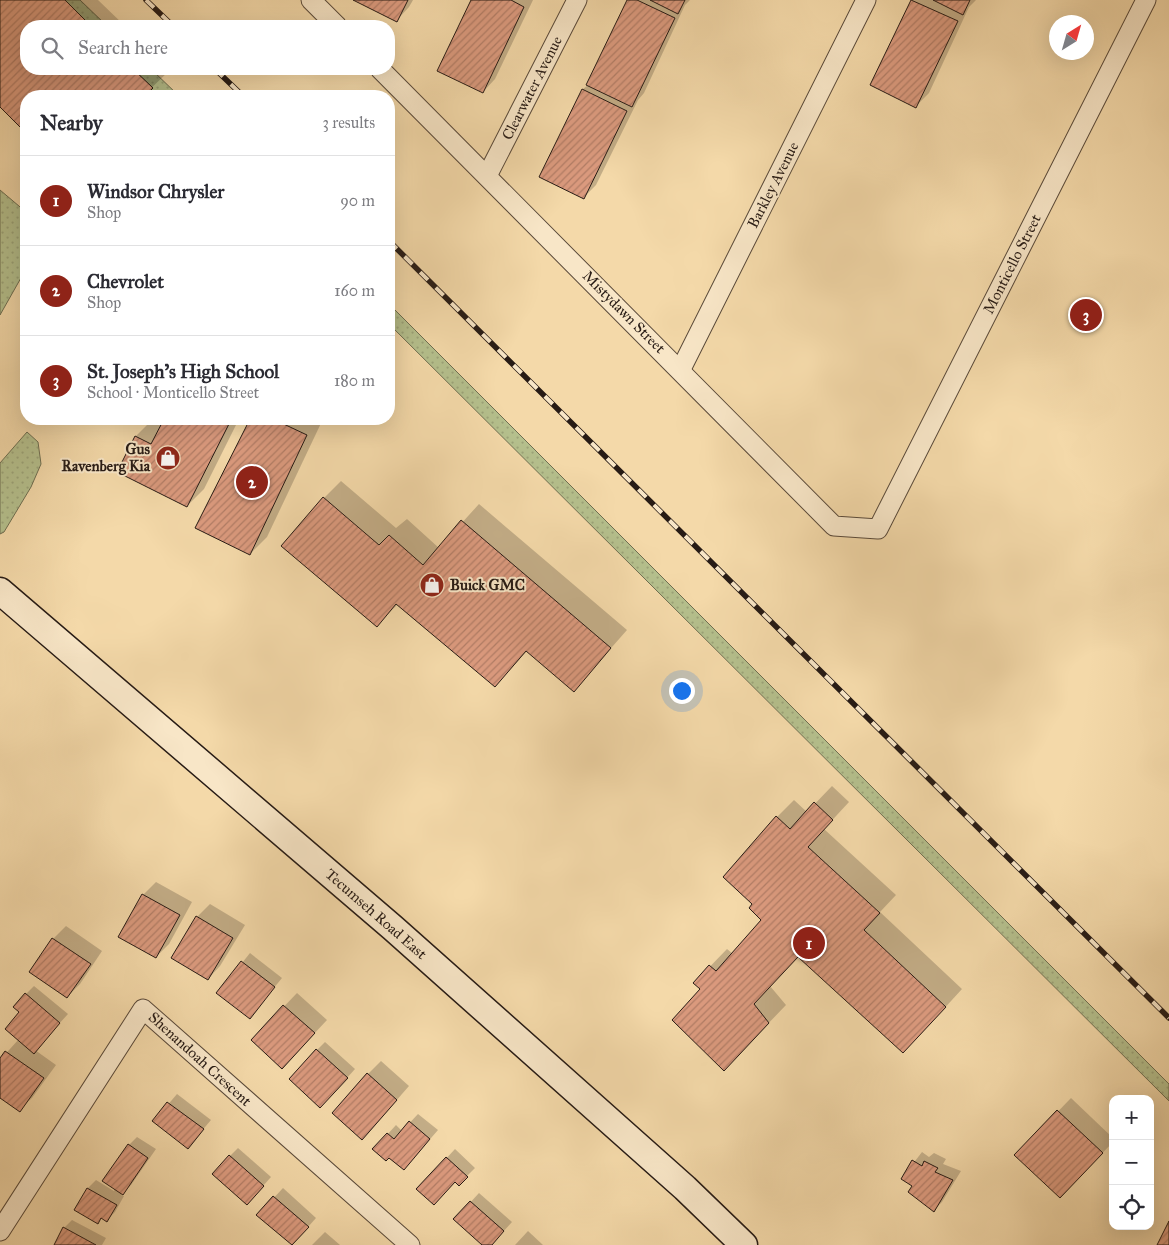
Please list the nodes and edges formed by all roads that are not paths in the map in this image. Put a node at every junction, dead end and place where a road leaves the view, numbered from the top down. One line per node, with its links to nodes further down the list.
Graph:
1 (311, 0): 5 (street)
2 (577, 0): 7 (street, Clearwater Avenue)
3 (866, 0): 8 (street, Barkley Avenue)
4 (1146, 0): 9 (street, Monticello Street)
5 (331, 20)
6 (386, 75): 7 (street, Mistydawn Street)
7 (487, 176): 8 (street, Mistydawn Street)
8 (681, 369): 9 (street, Mistydawn Street)
9 (878, 529)
10 (1, 593): 13 (main road, Tecumseh Road East)
11 (0, 1231): 12 (street, Shenandoah Crescent)
12 (410, 1245)
13 (744, 1245)

